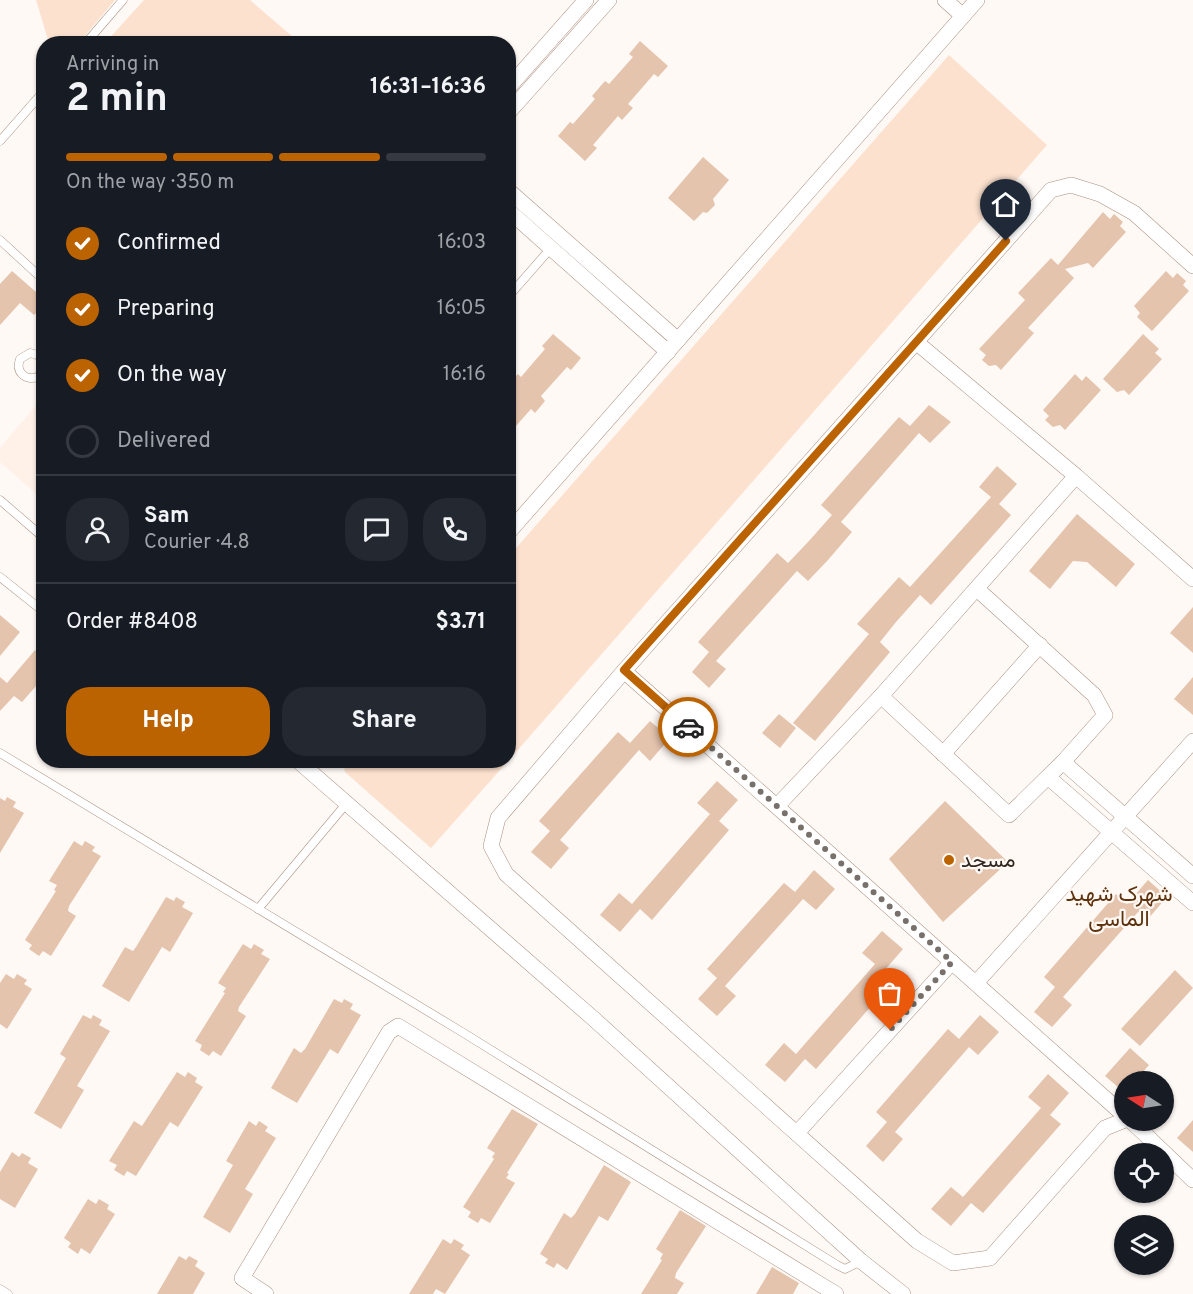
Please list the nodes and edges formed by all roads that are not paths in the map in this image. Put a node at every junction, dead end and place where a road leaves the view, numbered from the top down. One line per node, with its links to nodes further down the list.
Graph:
1 (123, 0): 7 (lane)
2 (586, 0): 8 (street)
3 (609, 0): 10 (street)
4 (945, 0): 6 (street)
5 (974, 1): 6 (street)
6 (963, 16): 20 (street)
7 (92, 36)
8 (516, 79)
9 (36, 100): 11 (lane)
10 (516, 104)
11 (0, 141)
12 (516, 198): 20 (street)
13 (516, 217): 15 (street)
14 (0, 240): 17 (lane)
15 (551, 248): 18 (lane); 20 (street)
16 (1193, 266): 19 (street)
17 (36, 273)
18 (516, 288)
19 (916, 342): 21 (street); 30 (street)
20 (673, 346): 23 (street)
21 (1076, 477): 26 (street); 27 (street)
22 (0, 500): 24 (lane)
23 (516, 525)
24 (36, 531)
25 (0, 577): 28 (lane)
26 (1193, 579)
27 (977, 589): 29 (street); 31 (street)
28 (36, 606)
29 (1040, 645): 34 (street); 35 (street)
30 (624, 670): 39 (street); 50 (street)
31 (881, 696): 34 (street); 39 (street)
32 (1193, 741): 40 (street)
33 (0, 753): 44 (lane)
34 (943, 754): 37 (street)
35 (1063, 762): 37 (street); 40 (street)
36 (308, 768): 38 (street)
37 (1048, 777): 41 (street)
38 (346, 804): 44 (lane); 52 (street)
39 (777, 806): 45 (street)
40 (1126, 817): 41 (street); 42 (street)
41 (1112, 832): 43 (street); 46 (street)
42 (1193, 876)
43 (1193, 903)
44 (258, 909): 52 (lane)
45 (952, 962): 46 (street); 50 (street)
46 (976, 983): 47 (street)
47 (1114, 1108)
48 (1114, 1124): 50 (street)
49 (1142, 1131): 51 (street)
50 (797, 1134)
51 (1193, 1180)
52 (861, 1261): 57 (street)
53 (0, 1289): 54 (lane)
54 (8, 1294)
55 (266, 1294): 56 (street)
56 (836, 1294)
57 (903, 1294)

